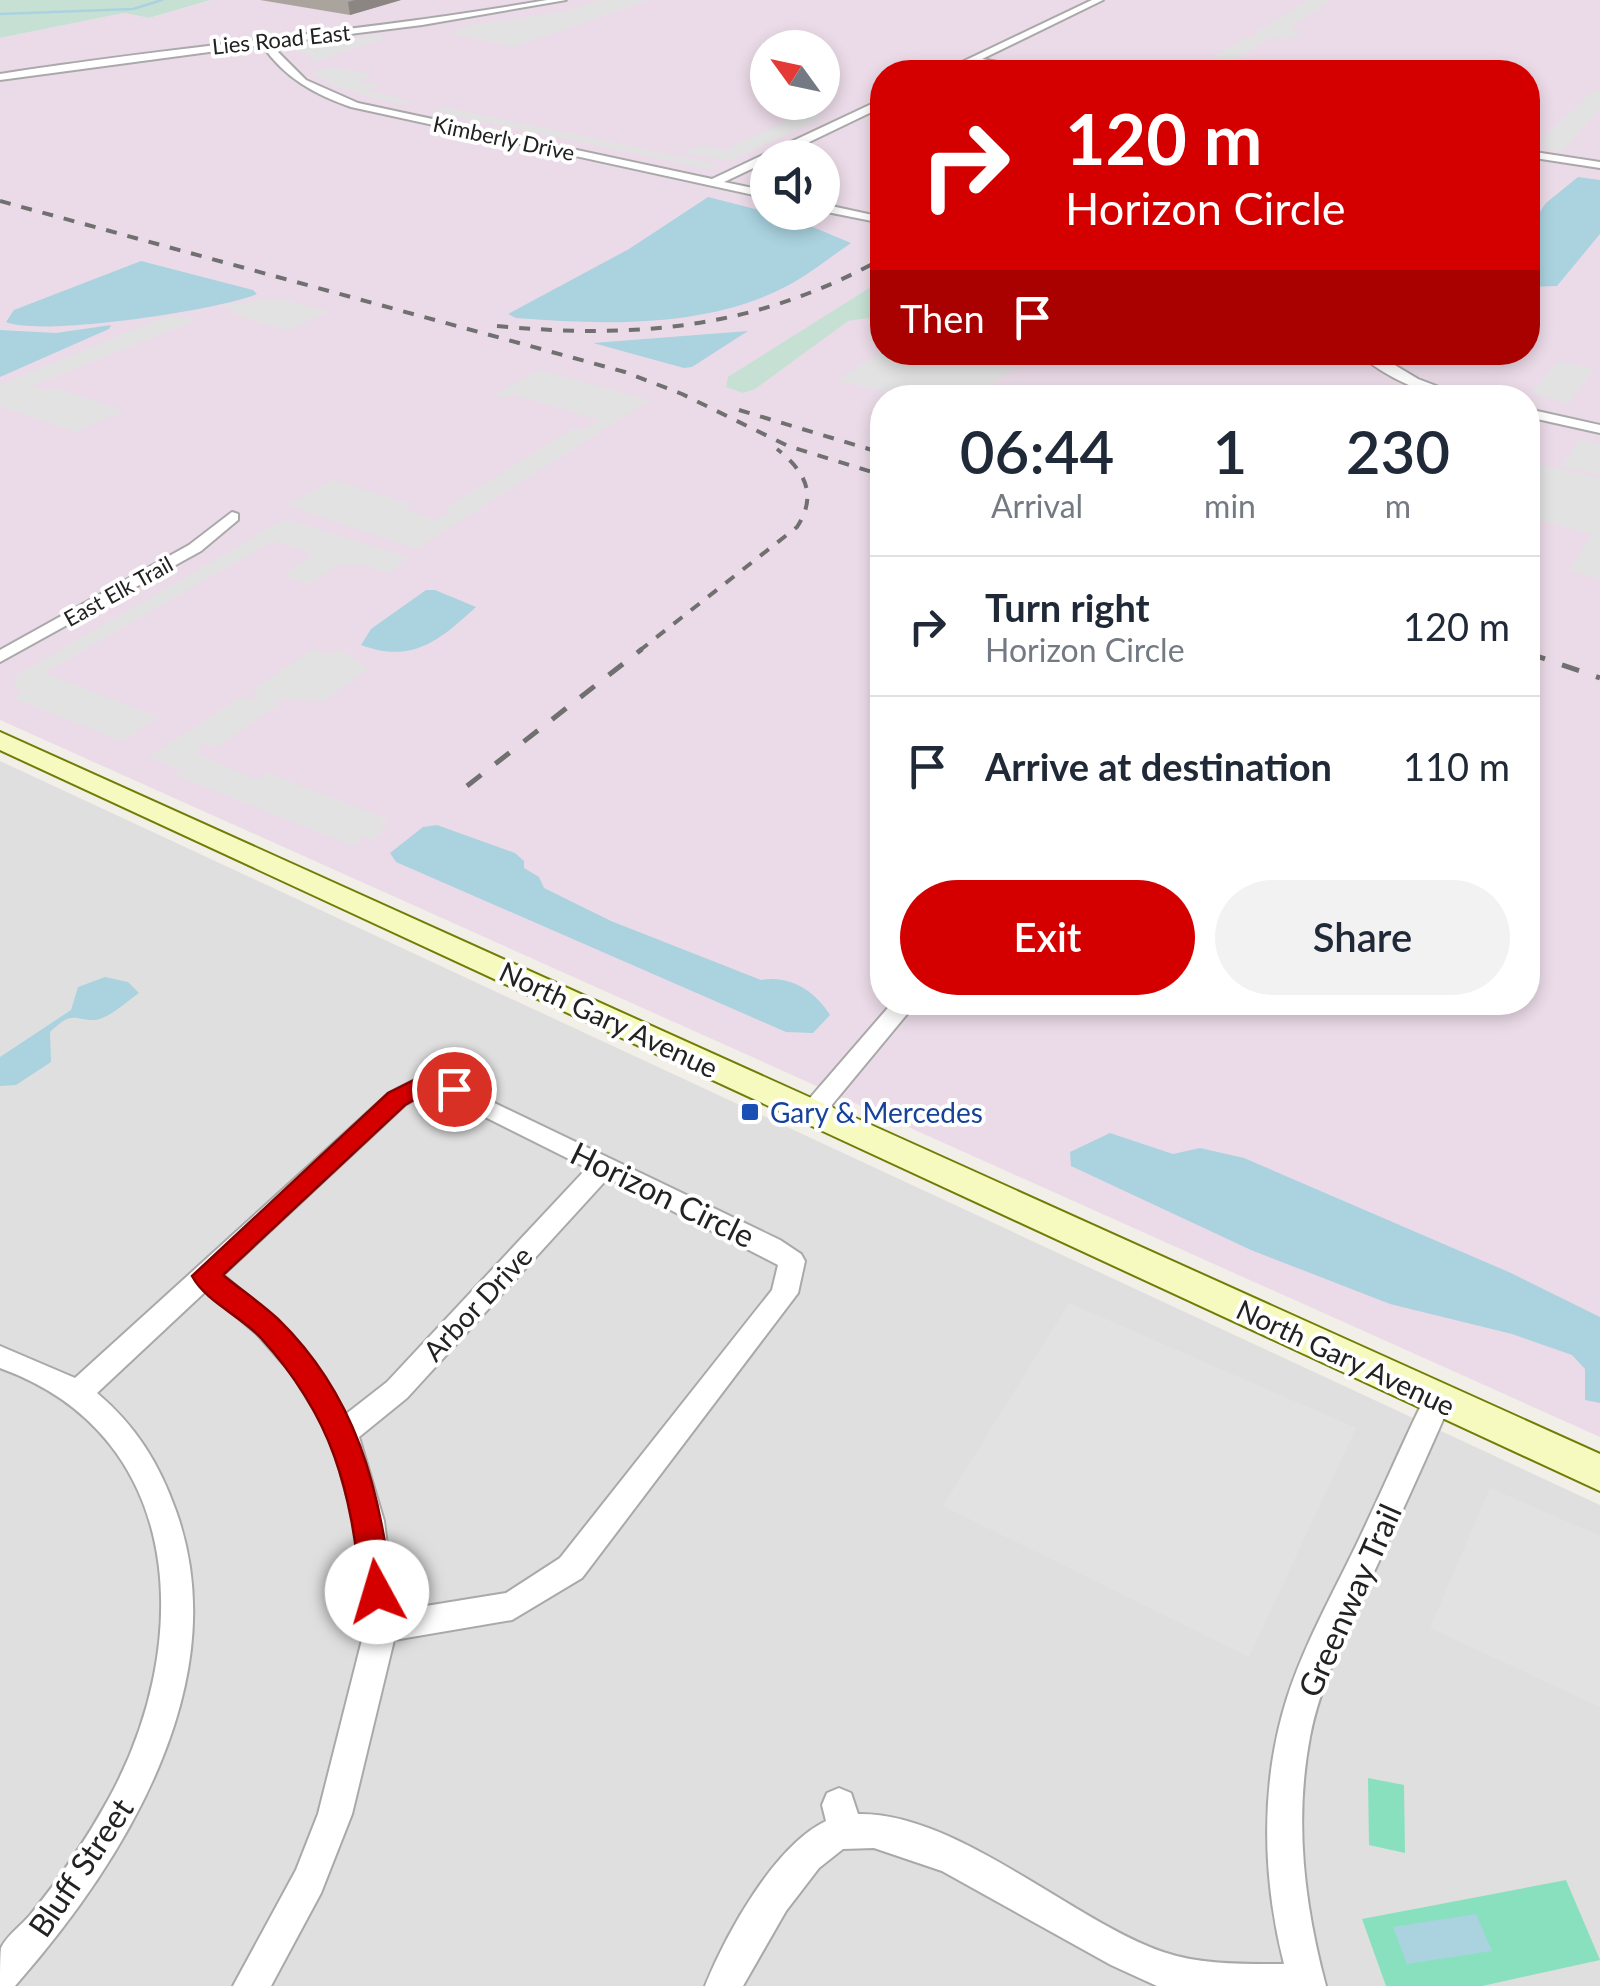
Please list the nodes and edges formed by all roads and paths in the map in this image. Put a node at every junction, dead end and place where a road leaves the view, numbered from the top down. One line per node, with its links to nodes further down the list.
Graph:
1 (562, 0): 3 (street, Lies Road East)
2 (1098, 0): 4 (street)
3 (263, 40): 5 (street, Lies Road East); 9 (street, Kimberly Drive)
4 (972, 60)
5 (0, 77)
6 (870, 109): 9 (street)
7 (1540, 156): 8 (street)
8 (1600, 165)
9 (713, 184): 10 (street, Kimberly Drive)
10 (750, 191)
11 (840, 211): 12 (street)
12 (870, 217)
13 (1384, 365): 14 (street)
14 (1422, 385)
15 (1540, 416): 16 (street)
16 (1600, 430)
17 (232, 517): 18 (street, East Elk Trail)
18 (0, 657)
19 (0, 740): 21 (street, North Gary Avenue)
20 (895, 1015): 21 (street)
21 (812, 1112): 26 (street, North Gary Avenue)
22 (604, 1166): 23 (street, Horizon Circle); 27 (street, Arbor Drive); 29 (street, Horizon Circle)
23 (205, 1276): 25 (street, Horizon Circle); 27 (street)
24 (0, 1358): 25 (street, Bluff Street)
25 (80, 1392): 30 (street, Bluff Street)
26 (1438, 1399): 28 (street, North Gary Avenue); 31 (street, Greenway Trail)
27 (343, 1433): 29 (street)
28 (1600, 1474)
29 (381, 1628): 32 (street)
30 (0, 1976)
31 (1307, 1984): 33 (street)
32 (251, 1986)
33 (723, 1986)

